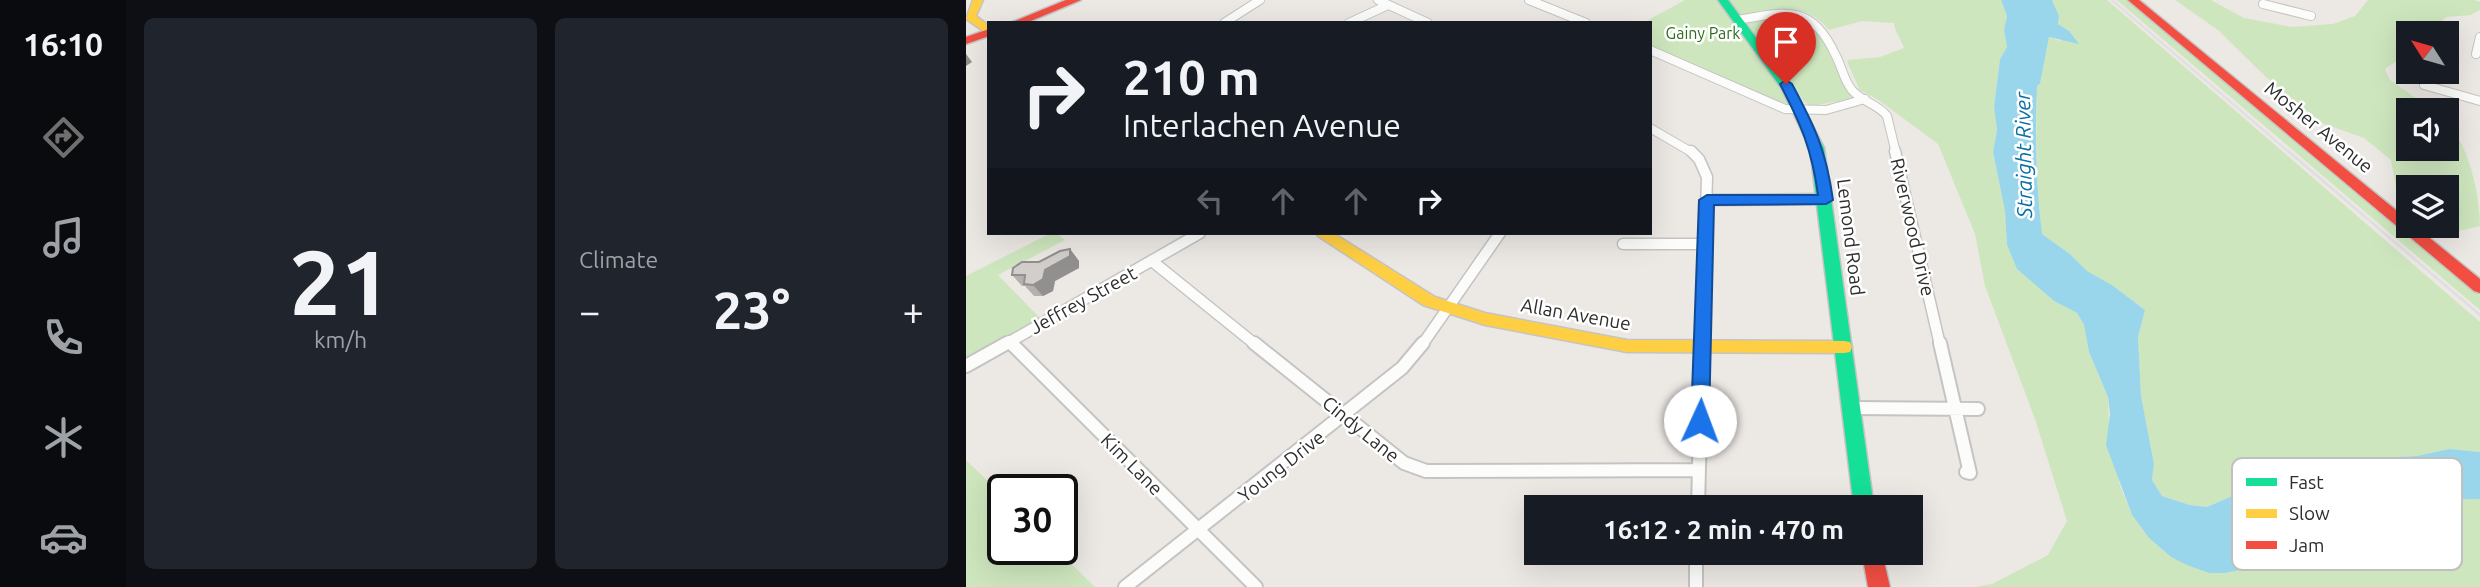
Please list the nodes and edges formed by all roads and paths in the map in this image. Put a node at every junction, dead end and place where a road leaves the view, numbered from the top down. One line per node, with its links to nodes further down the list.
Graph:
1 (978, 0): 18 (street)
2 (1076, 0): 13 (street)
3 (1260, 0): 14 (street)
4 (1378, 0): 9 (street)
5 (1529, 0): 17 (street)
6 (1723, 0): 12 (street, Lemond Road)
7 (2133, 0): 37 (street, Mosher Avenue)
8 (2265, 2): 10 (street); 11 (street)
9 (1388, 5): 15 (street); 16 (street)
10 (2258, 11)
11 (2311, 16)
12 (1738, 20): 25 (street, Riverwood Drive); 27 (street, Lemond Road)
13 (1020, 21)
14 (1227, 21)
15 (1353, 21)
16 (1424, 21)
17 (1581, 21)
18 (987, 30)
19 (987, 33): 21 (street)
20 (2480, 37): 23 (street)
21 (966, 41)
22 (1652, 51): 27 (street)
23 (2476, 54)
24 (2424, 85): 26 (street)
25 (1865, 99): 27 (street); 44 (street, Riverwood Drive)
26 (2480, 101)
27 (1802, 111): 30 (street, Lemond Road)
28 (1653, 133): 29 (street)
29 (1707, 200): 30 (street); 35 (street)
30 (1826, 200): 40 (street, Lemond Road)
31 (1197, 235): 36 (street, Jeffrey Street)
32 (1326, 235): 38 (street, Allan Avenue)
33 (1499, 235): 38 (street, Young Drive)
34 (1623, 244): 35 (street)
35 (1705, 244): 41 (street)
36 (1152, 261): 39 (street, Jeffrey Street); 46 (street, Cindy Lane)
37 (2480, 287)
38 (1448, 309): 41 (street, Allan Avenue); 46 (street, Young Drive)
39 (1009, 341): 42 (street, Jeffrey Street); 51 (street, Kim Lane)
40 (1844, 347): 41 (street, Allan Avenue); 43 (street, Lemond Road)
41 (1702, 348): 47 (street)
42 (966, 366)
43 (1852, 408): 44 (street); 50 (street, Lemond Road)
44 (1955, 409): 45 (street); 48 (street, Riverwood Drive)
45 (1978, 409)
46 (1344, 416): 47 (street, Cindy Lane); 51 (street, Young Drive)
47 (1699, 470): 49 (street)
48 (1966, 472)
49 (1698, 495)
50 (1862, 495)
51 (1198, 530): 54 (street, Young Drive); 55 (street, Kim Lane)
52 (1696, 565): 56 (street)
53 (1874, 565): 57 (street)
54 (1125, 587)
55 (1256, 587)
56 (1696, 587)
57 (1879, 587)

